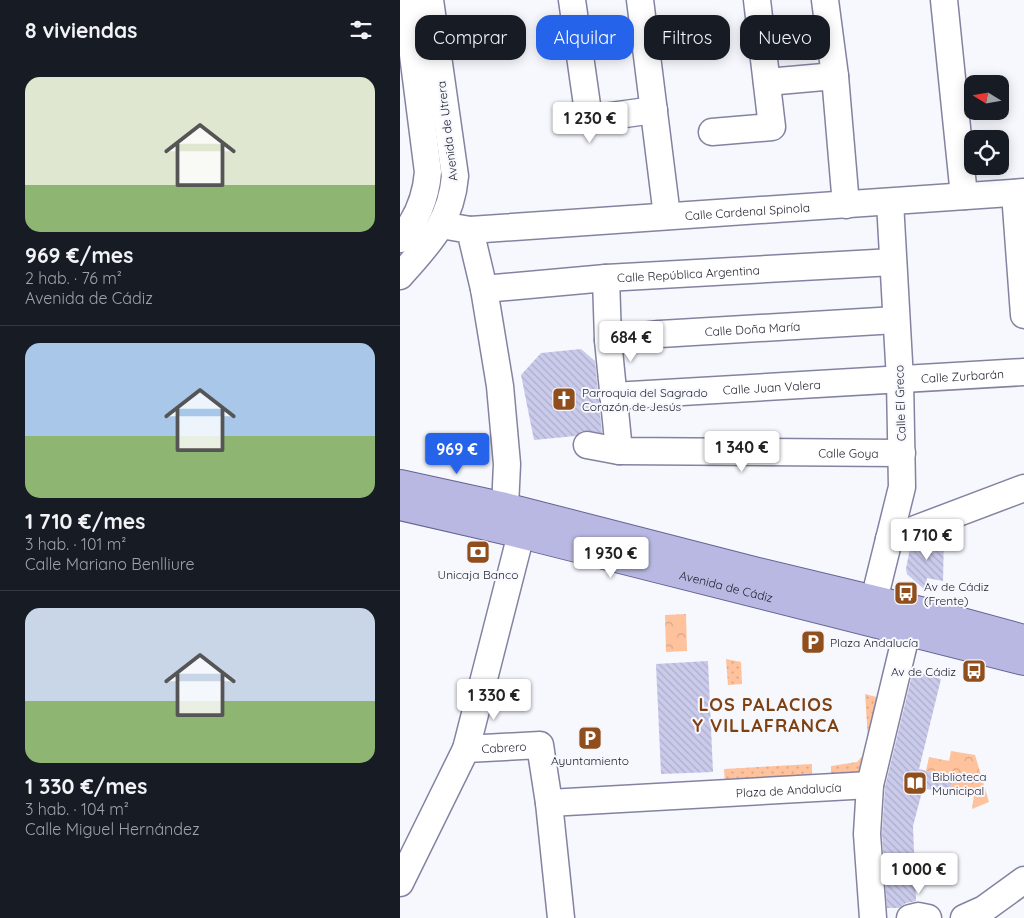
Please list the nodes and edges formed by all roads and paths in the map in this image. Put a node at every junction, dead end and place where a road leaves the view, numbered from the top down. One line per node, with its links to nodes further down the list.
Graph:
1 (406, 0): 8 (street, Avenida de Utrera)
2 (430, 0): 18 (street, Avenida de Utrera)
3 (572, 0): 11 (street)
4 (640, 0): 11 (street)
5 (757, 0): 10 (street)
6 (825, 0): 9 (street)
7 (944, 0): 14 (street)
8 (407, 58): 20 (street, Avenida de Utrera)
9 (836, 76): 10 (street); 16 (street)
10 (767, 82): 12 (street)
11 (654, 110): 17 (street)
12 (712, 132)
13 (1019, 193): 14 (street, Calle Cardenal Spinola); 25 (street)
14 (964, 196): 15 (street, Calle Cardenal Spinola)
15 (890, 202): 16 (street, Calle Cardenal Spinola); 21 (street, Calle El Greco)
16 (846, 205): 17 (street, Calle Cardenal Spinola)
17 (667, 216): 19 (street, Calle Cardenal Spinola)
18 (441, 225): 19 (street, Calle Cardenal Spinola); 22 (street, Avenida de Utrera)
19 (470, 230): 24 (street)
20 (400, 239)
21 (893, 262): 23 (street, Calle República Argentina); 26 (street, Calle El Greco)
22 (400, 276)
23 (606, 278): 24 (street, Calle República Argentina); 27 (street)
24 (484, 289): 37 (street)
25 (1024, 315)
26 (896, 320): 27 (street, Calle Doña María); 29 (street, Calle El Greco)
27 (608, 340): 30 (street)
28 (1024, 372): 29 (street, Calle Zurbarán)
29 (900, 380): 30 (street, Calle Juan Valera); 33 (street, Calle El Greco)
30 (613, 396): 32 (street)
31 (587, 445): 32 (street, Calle Goya)
32 (619, 452): 33 (street, Calle Goya)
33 (902, 453): 39 (street, Calle El Greco)
34 (400, 484): 37 (main road, Avenida de Cádiz)
35 (1024, 488): 39 (street)
36 (400, 506): 38 (main road, Avenida de Cádiz)
37 (505, 507): 38 (street); 40 (main road, Avenida de Cádiz)
38 (521, 534): 41 (main road, Avenida de Cádiz); 44 (street)
39 (889, 540): 40 (street, Calle El Greco)
40 (874, 600): 42 (main road, Avenida de Cádiz)
41 (907, 632): 43 (main road, Avenida de Cádiz); 45 (street)
42 (1024, 638)
43 (1024, 662)
44 (466, 749): 46 (street, Cabrero); 48 (street)
45 (870, 785): 46 (street, Plaza de Andalucía); 50 (street)
46 (549, 802): 49 (street)
47 (1024, 880): 53 (street)
48 (400, 883)
49 (561, 918)
50 (872, 918)
51 (910, 918): 52 (street)
52 (928, 918)
53 (964, 918)

